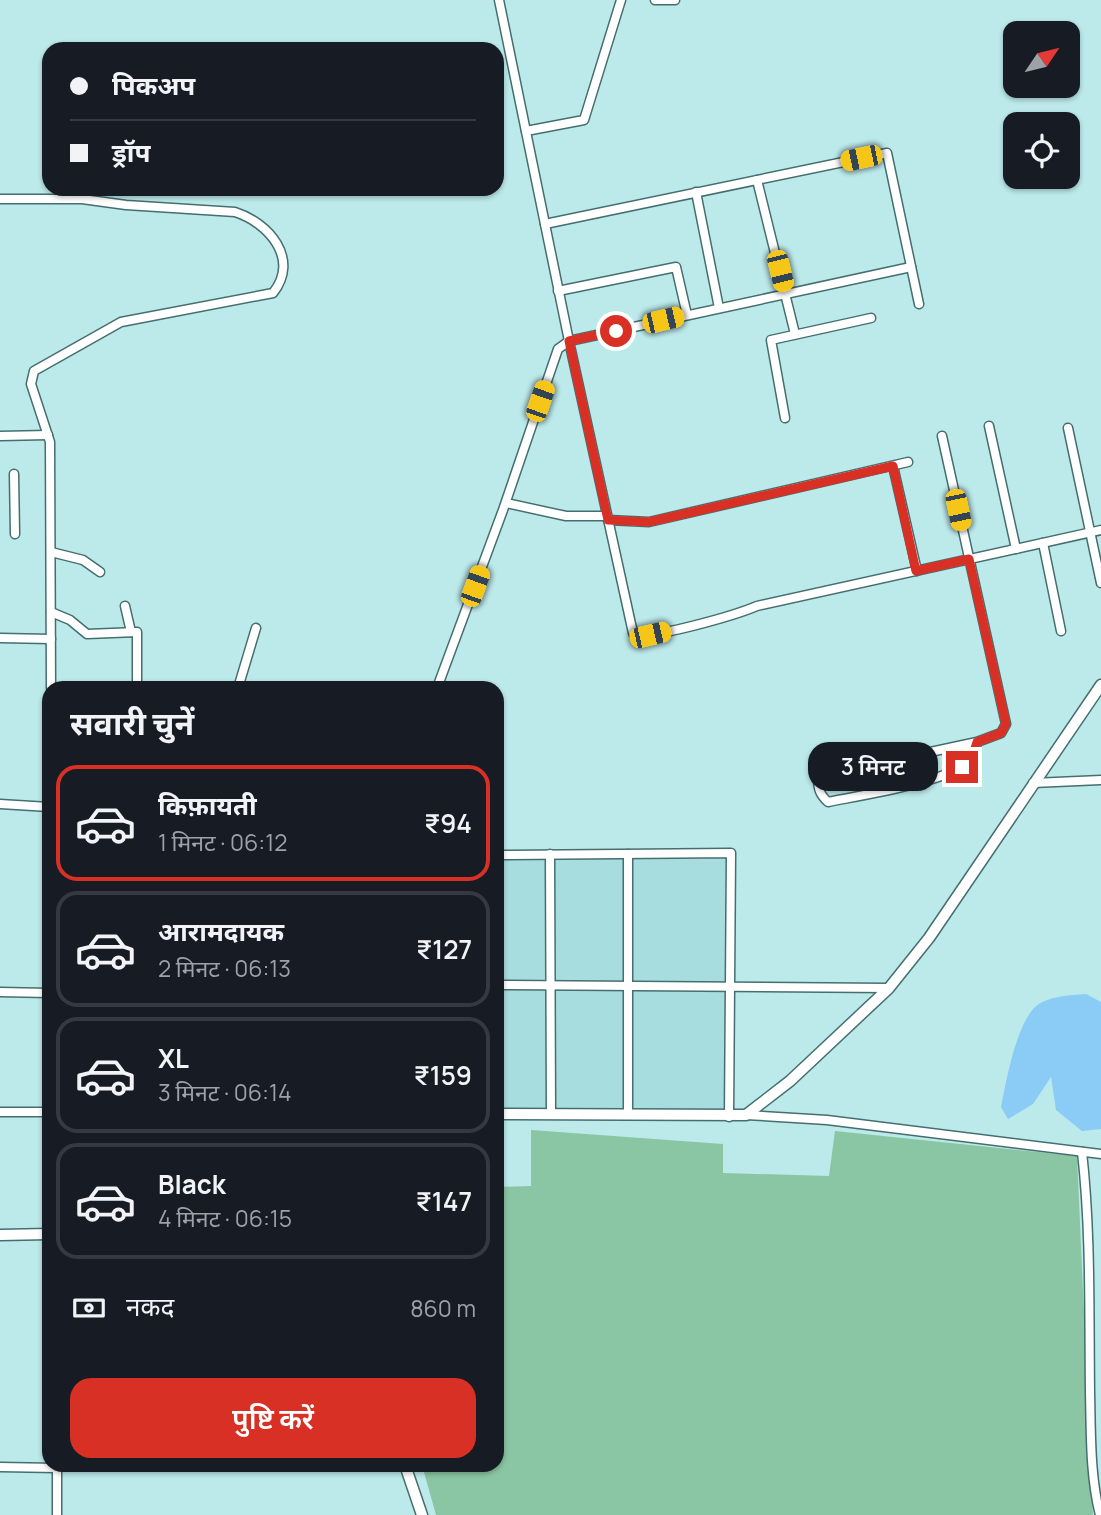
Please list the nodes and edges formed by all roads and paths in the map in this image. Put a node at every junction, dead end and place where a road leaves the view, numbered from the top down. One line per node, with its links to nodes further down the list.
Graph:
1 (499, 0): 5 (street)
2 (621, 0): 5 (street)
3 (655, 0): 4 (street)
4 (675, 0)
5 (526, 131): 9 (street)
6 (757, 180): 7 (street); 10 (street); 12 (street)
7 (696, 192): 9 (street); 14 (street)
8 (0, 199): 22 (street)
9 (545, 224): 11 (street)
10 (911, 267): 12 (street); 13 (street)
11 (558, 291): 15 (street); 18 (street)
12 (785, 294): 14 (street); 17 (street)
13 (919, 304)
14 (719, 308): 15 (street)
15 (687, 315): 18 (street)
16 (871, 318): 17 (street)
17 (795, 334): 19 (street)
18 (569, 341): 28 (street); 29 (street)
19 (785, 418)
20 (989, 426): 34 (street)
21 (1068, 428): 31 (street)
22 (48, 435): 23 (street); 35 (street)
23 (0, 436)
24 (942, 436): 36 (street)
25 (908, 463): 26 (street)
26 (893, 466): 29 (street); 37 (street)
27 (14, 474): 32 (street)
28 (506, 503): 29 (street); 50 (street)
29 (608, 518): 37 (street)
30 (1101, 530): 31 (street)
31 (1090, 533): 33 (street); 39 (street)
32 (15, 534)
33 (1043, 543): 34 (street); 43 (street)
34 (1016, 549): 36 (street)
35 (51, 552): 38 (street); 41 (street)
36 (969, 559): 37 (street); 52 (street)
37 (916, 571)
38 (100, 572)
39 (1101, 583)
40 (125, 606): 44 (street)
41 (51, 612): 44 (street); 46 (street)
42 (256, 628): 49 (street)
43 (1061, 631)
44 (131, 632): 48 (street)
45 (0, 638): 46 (street)
46 (51, 639): 47 (street)
47 (51, 681)
48 (137, 681)
49 (240, 681)
50 (440, 681)
51 (1101, 685): 54 (street)
52 (977, 742): 52 (street)
53 (1101, 780): 54 (street)
54 (1032, 783): 64 (street)
55 (0, 804): 56 (street)
56 (42, 807)
57 (550, 854): 58 (street); 59 (street); 61 (street)
58 (628, 854): 62 (street); 63 (street)
59 (504, 855)
60 (504, 985): 61 (street)
61 (551, 986): 62 (street); 70 (street)
62 (627, 987): 63 (street); 71 (street)
63 (730, 988): 64 (street); 73 (street)
64 (889, 988): 72 (street)
65 (0, 992): 66 (street)
66 (42, 993)
67 (0, 1112): 68 (street)
68 (42, 1112)
69 (504, 1114): 70 (street)
70 (551, 1115): 71 (street)
71 (628, 1115): 73 (street)
72 (746, 1115): 73 (street); 74 (street)
73 (729, 1116)
74 (1082, 1152): 75 (street); 84 (street)
75 (1101, 1154)
76 (42, 1234): 77 (street)
77 (0, 1235)
78 (42, 1466): 79 (street)
79 (0, 1467)
80 (57, 1472): 82 (street)
81 (407, 1472): 83 (street)
82 (57, 1515)
83 (422, 1515)
84 (1100, 1515)

